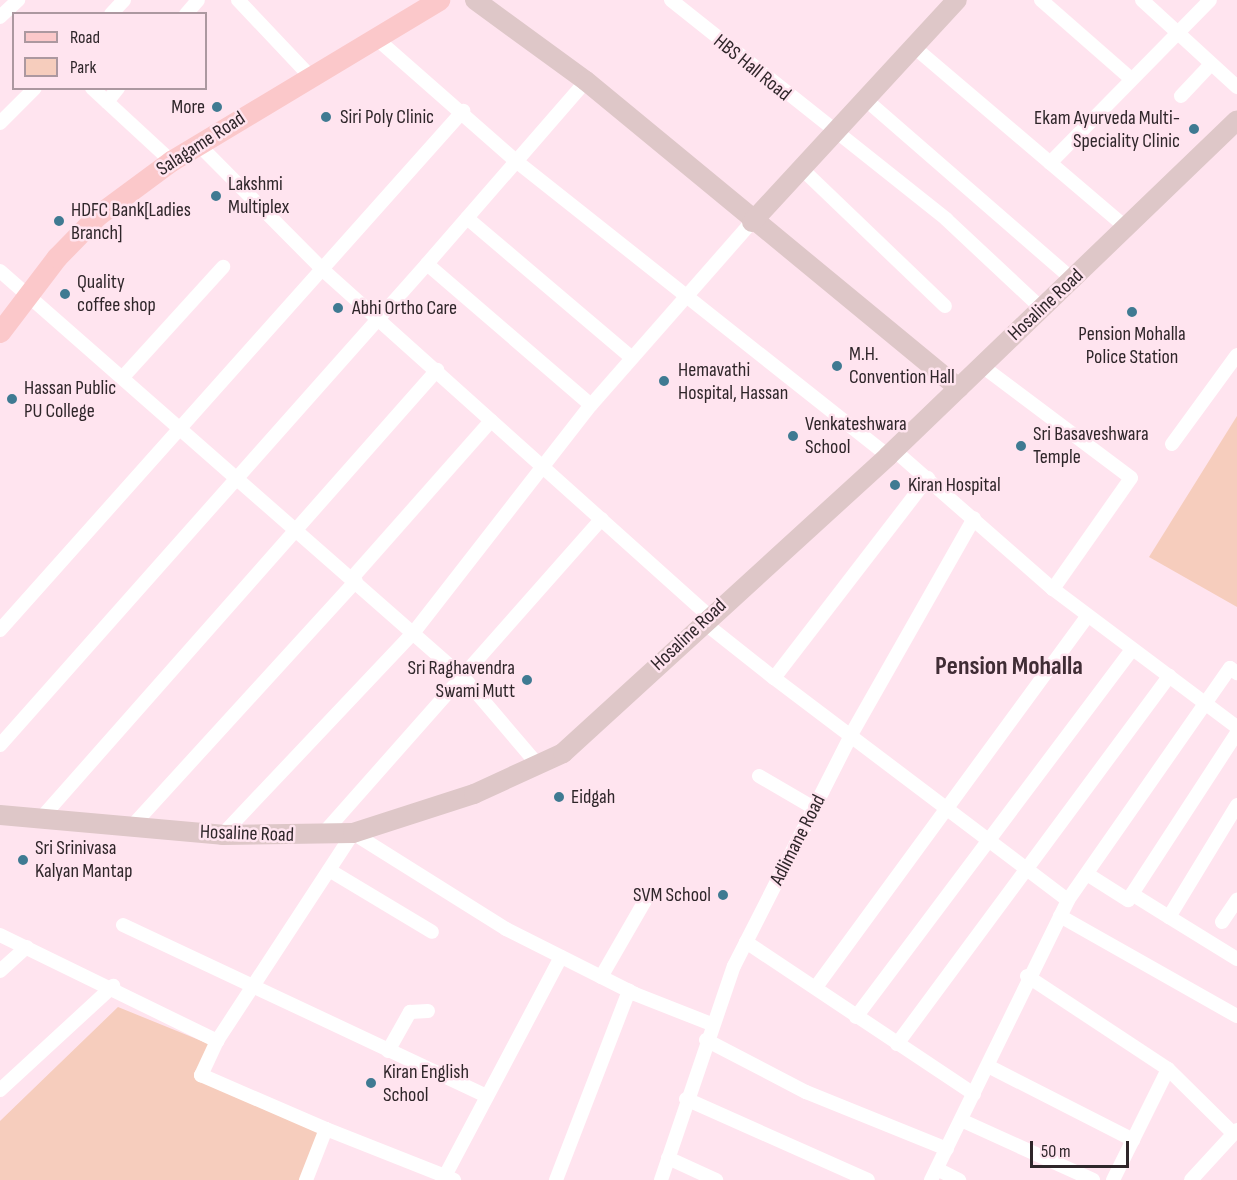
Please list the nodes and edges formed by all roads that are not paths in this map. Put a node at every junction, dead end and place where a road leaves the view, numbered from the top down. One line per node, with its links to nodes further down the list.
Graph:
1 (18, 0): 14 (street)
2 (124, 0): 12 (street)
3 (198, 0): 13 (street)
4 (238, 0): 19 (street)
5 (439, 0): 16 (main road, Salagame Road)
6 (475, 0): 21 (street)
7 (671, 0): 32 (street, HBS Hall Road)
8 (957, 0): 17 (street)
9 (1041, 0): 20 (street)
10 (1142, 0): 15 (street)
11 (1210, 0): 15 (street)
12 (113, 12)
13 (188, 12)
14 (5, 14)
15 (1176, 33): 18 (street); 20 (street)
16 (377, 39): 19 (main road, Salagame Road); 29 (street)
17 (914, 47): 27 (street); 36 (street)
18 (1211, 64): 22 (street); 26 (street)
19 (309, 75): 33 (main road, Salagame Road)
20 (1130, 78): 36 (street)
21 (586, 81): 34 (street); 39 (street)
22 (1237, 87)
23 (33, 90): 31 (street)
24 (94, 90): 28 (street)
25 (116, 90): 28 (street)
26 (1181, 96)
27 (865, 99): 32 (street); 45 (street)
28 (106, 102): 35 (street)
29 (463, 111): 34 (street); 43 (street)
30 (1237, 120): 40 (street, Hosaline Road)
31 (0, 123)
32 (834, 134): 37 (street); 49 (street, HBS Hall Road)
33 (198, 144): 35 (main road, Salagame Road); 43 (street)
34 (516, 160): 38 (street); 47 (street)
35 (171, 161): 46 (main road, Salagame Road)
36 (1050, 163): 40 (street)
37 (802, 169): 39 (street); 48 (street)
38 (467, 218): 41 (street); 53 (street)
39 (752, 222): 47 (street); 57 (street)
40 (1127, 228): 45 (street, Hosaline Road)
41 (427, 264): 50 (street); 58 (street)
42 (223, 267): 56 (street)
43 (323, 270): 50 (street); 60 (street)
44 (0, 271): 46 (street)
45 (1073, 280): 49 (street, Hosaline Road)
46 (31, 296): 51 (main road, Salagame Road); 56 (street)
47 (682, 296): 53 (street); 62 (street)
48 (945, 306)
49 (1041, 308): 54 (street, Hosaline Road)
50 (379, 320): 55 (street); 65 (street)
51 (0, 332)
52 (1237, 354): 61 (street)
53 (631, 357): 58 (street)
54 (982, 366): 57 (street, Hosaline Road); 70 (street)
55 (437, 370): 59 (street); 68 (street)
56 (123, 377): 60 (street)
57 (958, 388): 62 (street, Hosaline Road)
58 (591, 405): 63 (street)
59 (491, 420): 63 (street); 69 (street)
60 (179, 426): 65 (street); 73 (street)
61 (1172, 444)
62 (891, 453): 64 (street); 72 (street, Hosaline Road)
63 (543, 465): 67 (street); 74 (street)
64 (928, 478): 66 (street); 79 (street)
65 (239, 479): 68 (street); 84 (street)
66 (974, 518): 70 (street); 82 (street, Adlimane Road)
67 (602, 519): 72 (street); 78 (street)
68 (297, 530): 69 (street); 91 (street)
69 (354, 580): 74 (street); 92 (street)
70 (1053, 589): 71 (street)
71 (1088, 616): 75 (street); 89 (street)
72 (705, 618): 79 (street); 85 (street, Hosaline Road)
73 (0, 630)
74 (414, 632): 78 (street); 94 (street)
75 (1132, 650): 77 (street); 96 (street)
76 (1237, 673): 80 (street)
77 (1169, 676): 80 (street); 97 (street)
78 (464, 678): 85 (street); 95 (street)
79 (774, 678): 82 (street)
80 (1207, 705): 81 (street); 99 (street)
81 (1237, 727)
82 (852, 733): 88 (street, Adlimane Road); 89 (street)
83 (1237, 734): 100 (street)
84 (0, 745)
85 (539, 766): 93 (street, Hosaline Road)
86 (759, 776): 88 (street)
87 (1237, 805): 105 (street)
88 (814, 808): 110 (street, Adlimane Road)
89 (947, 809): 96 (street); 118 (street)
90 (0, 815): 91 (street, Hosaline Road)
91 (44, 815): 92 (street, Hosaline Road)
92 (134, 824): 94 (street, Hosaline Road)
93 (353, 833): 95 (street, Hosaline Road); 98 (street); 112 (street)
94 (222, 835): 95 (street, Hosaline Road)
95 (322, 835)
96 (988, 839): 97 (street); 123 (street)
97 (1027, 868): 102 (street); 127 (street)
98 (329, 870): 108 (street); 119 (street)
99 (1087, 874): 100 (street); 102 (street)
100 (1132, 894): 105 (street)
101 (646, 899): 116 (street)
102 (1068, 900): 104 (street)
103 (1237, 900): 106 (street)
104 (1060, 916): 115 (street); 122 (street)
105 (1169, 917): 113 (street)
106 (1222, 922)
107 (123, 925): 119 (street)
108 (432, 932)
109 (0, 935): 111 (street)
110 (746, 942): 118 (street); 124 (street, Adlimane Road)
111 (27, 947): 114 (street); 117 (street)
112 (561, 957): 116 (street); 133 (street)
113 (1237, 959)
114 (0, 971)
115 (1027, 976): 129 (street); 130 (street)
116 (601, 977): 120 (street)
117 (113, 986): 126 (street); 131 (street)
118 (816, 987): 123 (street)
119 (251, 989): 126 (street); 128 (street)
120 (629, 991): 124 (street); 144 (street)
121 (428, 1011): 128 (street)
122 (1237, 1016)
123 (856, 1017): 127 (street)
124 (711, 1024): 125 (street, Adlimane Road)
125 (706, 1040): 134 (street, Adlimane Road); 139 (street)
126 (217, 1041): 136 (street)
127 (897, 1044): 132 (street)
128 (388, 1051): 133 (street)
129 (988, 1066): 132 (street); 138 (street)
130 (1168, 1069): 137 (street); 138 (street)
131 (0, 1090)
132 (974, 1094): 135 (street)
133 (487, 1096): 142 (street)
134 (686, 1099): 140 (street, Adlimane Road); 147 (street)
135 (962, 1120): 139 (street); 149 (street)
136 (326, 1129): 142 (street); 143 (street)
137 (1235, 1132): 151 (street)
138 (1133, 1140): 150 (street)
139 (947, 1149): 141 (street)
140 (668, 1158): 145 (street, Adlimane Road); 146 (street)
141 (934, 1174): 148 (street)
142 (449, 1178)
143 (306, 1180)
144 (556, 1180)
145 (661, 1180)
146 (716, 1180)
147 (868, 1180)
148 (959, 1180)
149 (1093, 1180)
150 (1113, 1180)
151 (1191, 1180)

